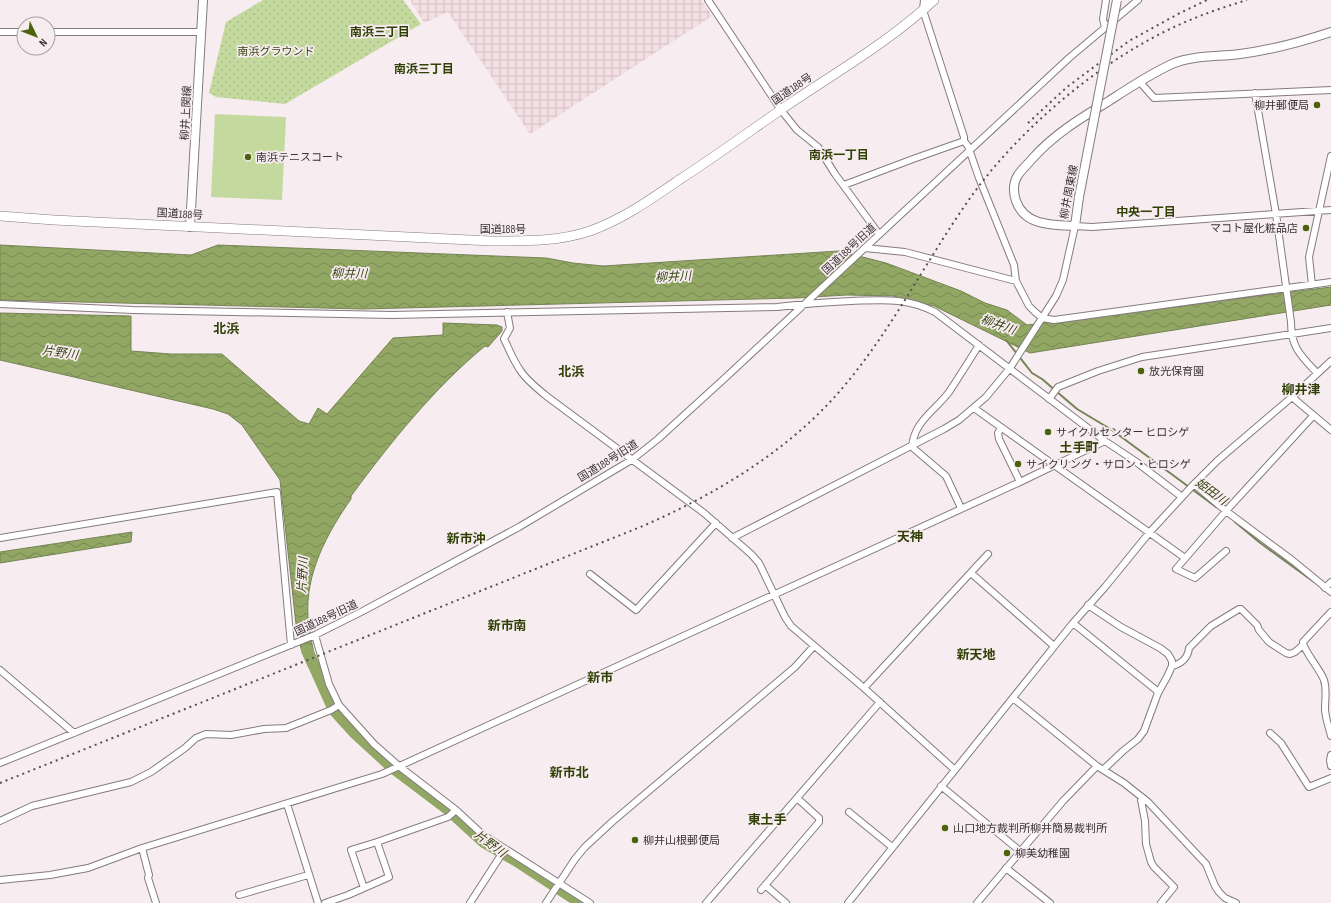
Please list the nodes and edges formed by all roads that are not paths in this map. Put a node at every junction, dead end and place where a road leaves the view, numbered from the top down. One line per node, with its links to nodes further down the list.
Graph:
1 (203, 0): 13 (main road, 柳井上関線)
2 (708, 0): 18 (street)
3 (924, 0): 8 (street)
4 (934, 0): 8 (highway, 国道188号)
5 (1106, 0): 9 (street)
6 (1117, 0): 27 (main road, 柳井周東線, bridge)
7 (1138, 0): 9 (street, 国道188号旧道)
8 (924, 10): 18 (highway, 国道188号); 19 (street)
9 (1105, 28): 20 (street, 国道188号旧道)
10 (0, 32): 11 (street)
11 (16, 32)
12 (56, 32): 13 (street)
13 (202, 32): 28 (main road, 柳井上関線)
14 (1331, 32): 15 (main road, 柳井周東線)
15 (1139, 81): 17 (street); 27 (main road, 柳井周東線)
16 (1331, 90): 17 (street)
17 (1255, 93): 25 (street)
18 (781, 110): 22 (street); 28 (highway, 国道188号)
19 (964, 141): 20 (street); 22 (street)
20 (970, 151): 29 (street, 国道188号旧道); 31 (street)
21 (1331, 156): 24 (street)
22 (844, 186): 29 (street)
23 (1331, 210): 24 (street)
24 (1318, 211): 25 (street); 33 (street)
25 (1276, 214): 27 (street); 34 (street)
26 (0, 216): 28 (highway, 国道188号)
27 (1075, 226): 38 (street)
28 (190, 227)
29 (880, 234): 30 (street, 国道188号旧道)
30 (863, 250): 31 (street); 35 (street, 国道188号旧道)
31 (1016, 281): 38 (street)
32 (1331, 282): 33 (street)
33 (1312, 285): 34 (street)
34 (1287, 292): 38 (street); 40 (street)
35 (808, 301): 37 (street); 41 (street); 53 (street, 国道188号旧道)
36 (0, 304): 37 (street)
37 (507, 312): 53 (street)
38 (1041, 320): 43 (street)
39 (1331, 328): 40 (street)
40 (1291, 334): 44 (street); 46 (street)
41 (979, 345): 43 (street); 52 (street)
42 (1331, 361): 44 (street)
43 (1010, 368): 46 (street); 47 (street)
44 (1317, 373): 45 (street)
45 (1292, 397): 48 (street); 56 (street)
46 (1050, 398): 51 (street)
47 (974, 408): 49 (street); 52 (street)
48 (1313, 416): 50 (street); 59 (street)
49 (1001, 428): 54 (street); 55 (street)
50 (1331, 430)
51 (1105, 441): 54 (street); 57 (street)
52 (912, 447): 58 (street); 63 (street)
53 (633, 459): 60 (street); 76 (street, 国道188号旧道)
54 (1054, 466): 55 (street); 61 (street)
55 (1020, 482): 58 (street)
56 (1192, 486): 57 (street); 59 (street)
57 (1182, 496): 61 (street)
58 (961, 508): 72 (street)
59 (1226, 511): 66 (street); 70 (street)
60 (716, 523): 63 (street); 68 (street)
61 (1149, 533): 66 (street); 73 (street)
62 (0, 538): 77 (street)
63 (732, 538): 72 (street)
64 (1226, 551): 66 (street)
65 (988, 554): 67 (street)
66 (1185, 558)
67 (971, 573): 80 (street); 83 (street)
68 (590, 574)
69 (1331, 582): 70 (street)
70 (1325, 588): 71 (street)
71 (1331, 592)
72 (774, 594): 79 (street); 95 (street)
73 (1088, 605): 75 (street); 81 (street)
74 (1331, 612): 78 (street)
75 (1073, 622): 80 (street); 84 (street)
76 (312, 636): 77 (street, 国道188号旧道); 87 (street)
77 (292, 644): 88 (street, 国道188号旧道)
78 (1303, 645): 81 (street); 90 (street)
79 (814, 646): 83 (street); 114 (street)
80 (1054, 646): 85 (street)
81 (1172, 666): 84 (street)
82 (0, 670): 88 (street)
83 (864, 688): 86 (street)
84 (1158, 693): 96 (street)
85 (1013, 698): 93 (street); 97 (street)
86 (880, 702): 97 (street); 101 (street)
87 (338, 706): 95 (street); 105 (street)
88 (74, 733): 92 (street, 国道188号旧道)
89 (1270, 733): 98 (street)
90 (1331, 736)
91 (1331, 755): 94 (street)
92 (0, 762)
93 (1097, 766): 96 (street); 110 (street)
94 (1331, 766)
95 (399, 767): 102 (street); 103 (street)
96 (1104, 769): 100 (street)
97 (955, 770): 99 (street)
98 (1331, 778)
99 (942, 786): 107 (street); 110 (street)
100 (1142, 797): 128 (street); 129 (street)
101 (797, 798): 123 (street); 124 (street)
102 (287, 804): 108 (street); 112 (street)
103 (454, 812): 106 (street); 109 (street)
104 (849, 812): 107 (street)
105 (0, 821)
106 (377, 842): 115 (street); 115 (street)
107 (892, 847): 125 (street)
108 (142, 848): 113 (street); 117 (street)
109 (505, 849): 114 (street); 120 (street)
110 (1020, 851): 111 (street)
111 (1006, 868): 126 (street); 127 (street)
112 (308, 875): 116 (street); 118 (street)
113 (0, 880)
114 (559, 883): 121 (street); 122 (street)
115 (364, 888): 119 (street)
116 (239, 895)
117 (156, 903)
118 (318, 903)
119 (325, 903)
120 (470, 903)
121 (546, 903)
122 (590, 903)
123 (706, 903)
124 (786, 903)
125 (848, 903)
126 (977, 903)
127 (1050, 903)
128 (1161, 903)
129 (1236, 903)

